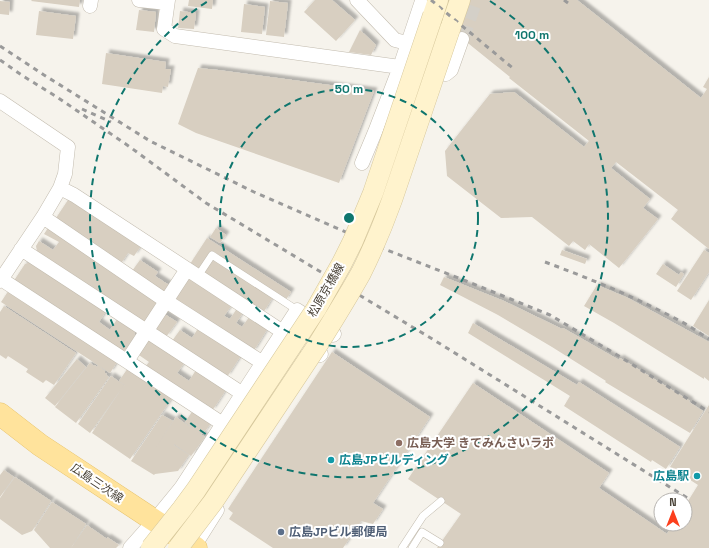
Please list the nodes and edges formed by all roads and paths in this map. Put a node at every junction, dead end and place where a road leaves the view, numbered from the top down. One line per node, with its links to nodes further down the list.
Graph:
1 (139, 0): 4 (street)
2 (357, 0): 7 (street)
3 (460, 0): 31 (street, 松原京橋線, bridge)
4 (167, 2): 8 (street)
5 (429, 2): 7 (street); 30 (street, 松原京橋線, bridge)
6 (462, 38): 8 (street)
7 (407, 43): 8 (street)
8 (400, 67): 10 (street)
9 (0, 101): 11 (street)
10 (362, 163)
11 (60, 188): 12 (street); 14 (street)
12 (43, 217): 13 (street); 16 (street)
13 (21, 248): 15 (street); 18 (street)
14 (193, 273): 16 (street); 17 (lane); 19 (street)
15 (1, 280): 21 (street)
16 (166, 301): 18 (street); 22 (street)
17 (297, 310): 19 (street); 20 (street)
18 (147, 331): 21 (street); 23 (street)
19 (283, 332): 20 (street); 22 (street)
20 (320, 355): 31 (street)
21 (127, 361): 25 (street)
22 (263, 363): 23 (street)
23 (243, 394): 25 (street)
24 (0, 414): 27 (main road, 広島三次線)
25 (223, 424): 27 (street)
26 (441, 501): 32 (lane)
27 (154, 521): 29 (street); 31 (main road, 広島三次線)
28 (440, 544): 33 (lane)
29 (130, 548)
30 (151, 548)
31 (190, 548)
32 (402, 548)
33 (412, 548)

